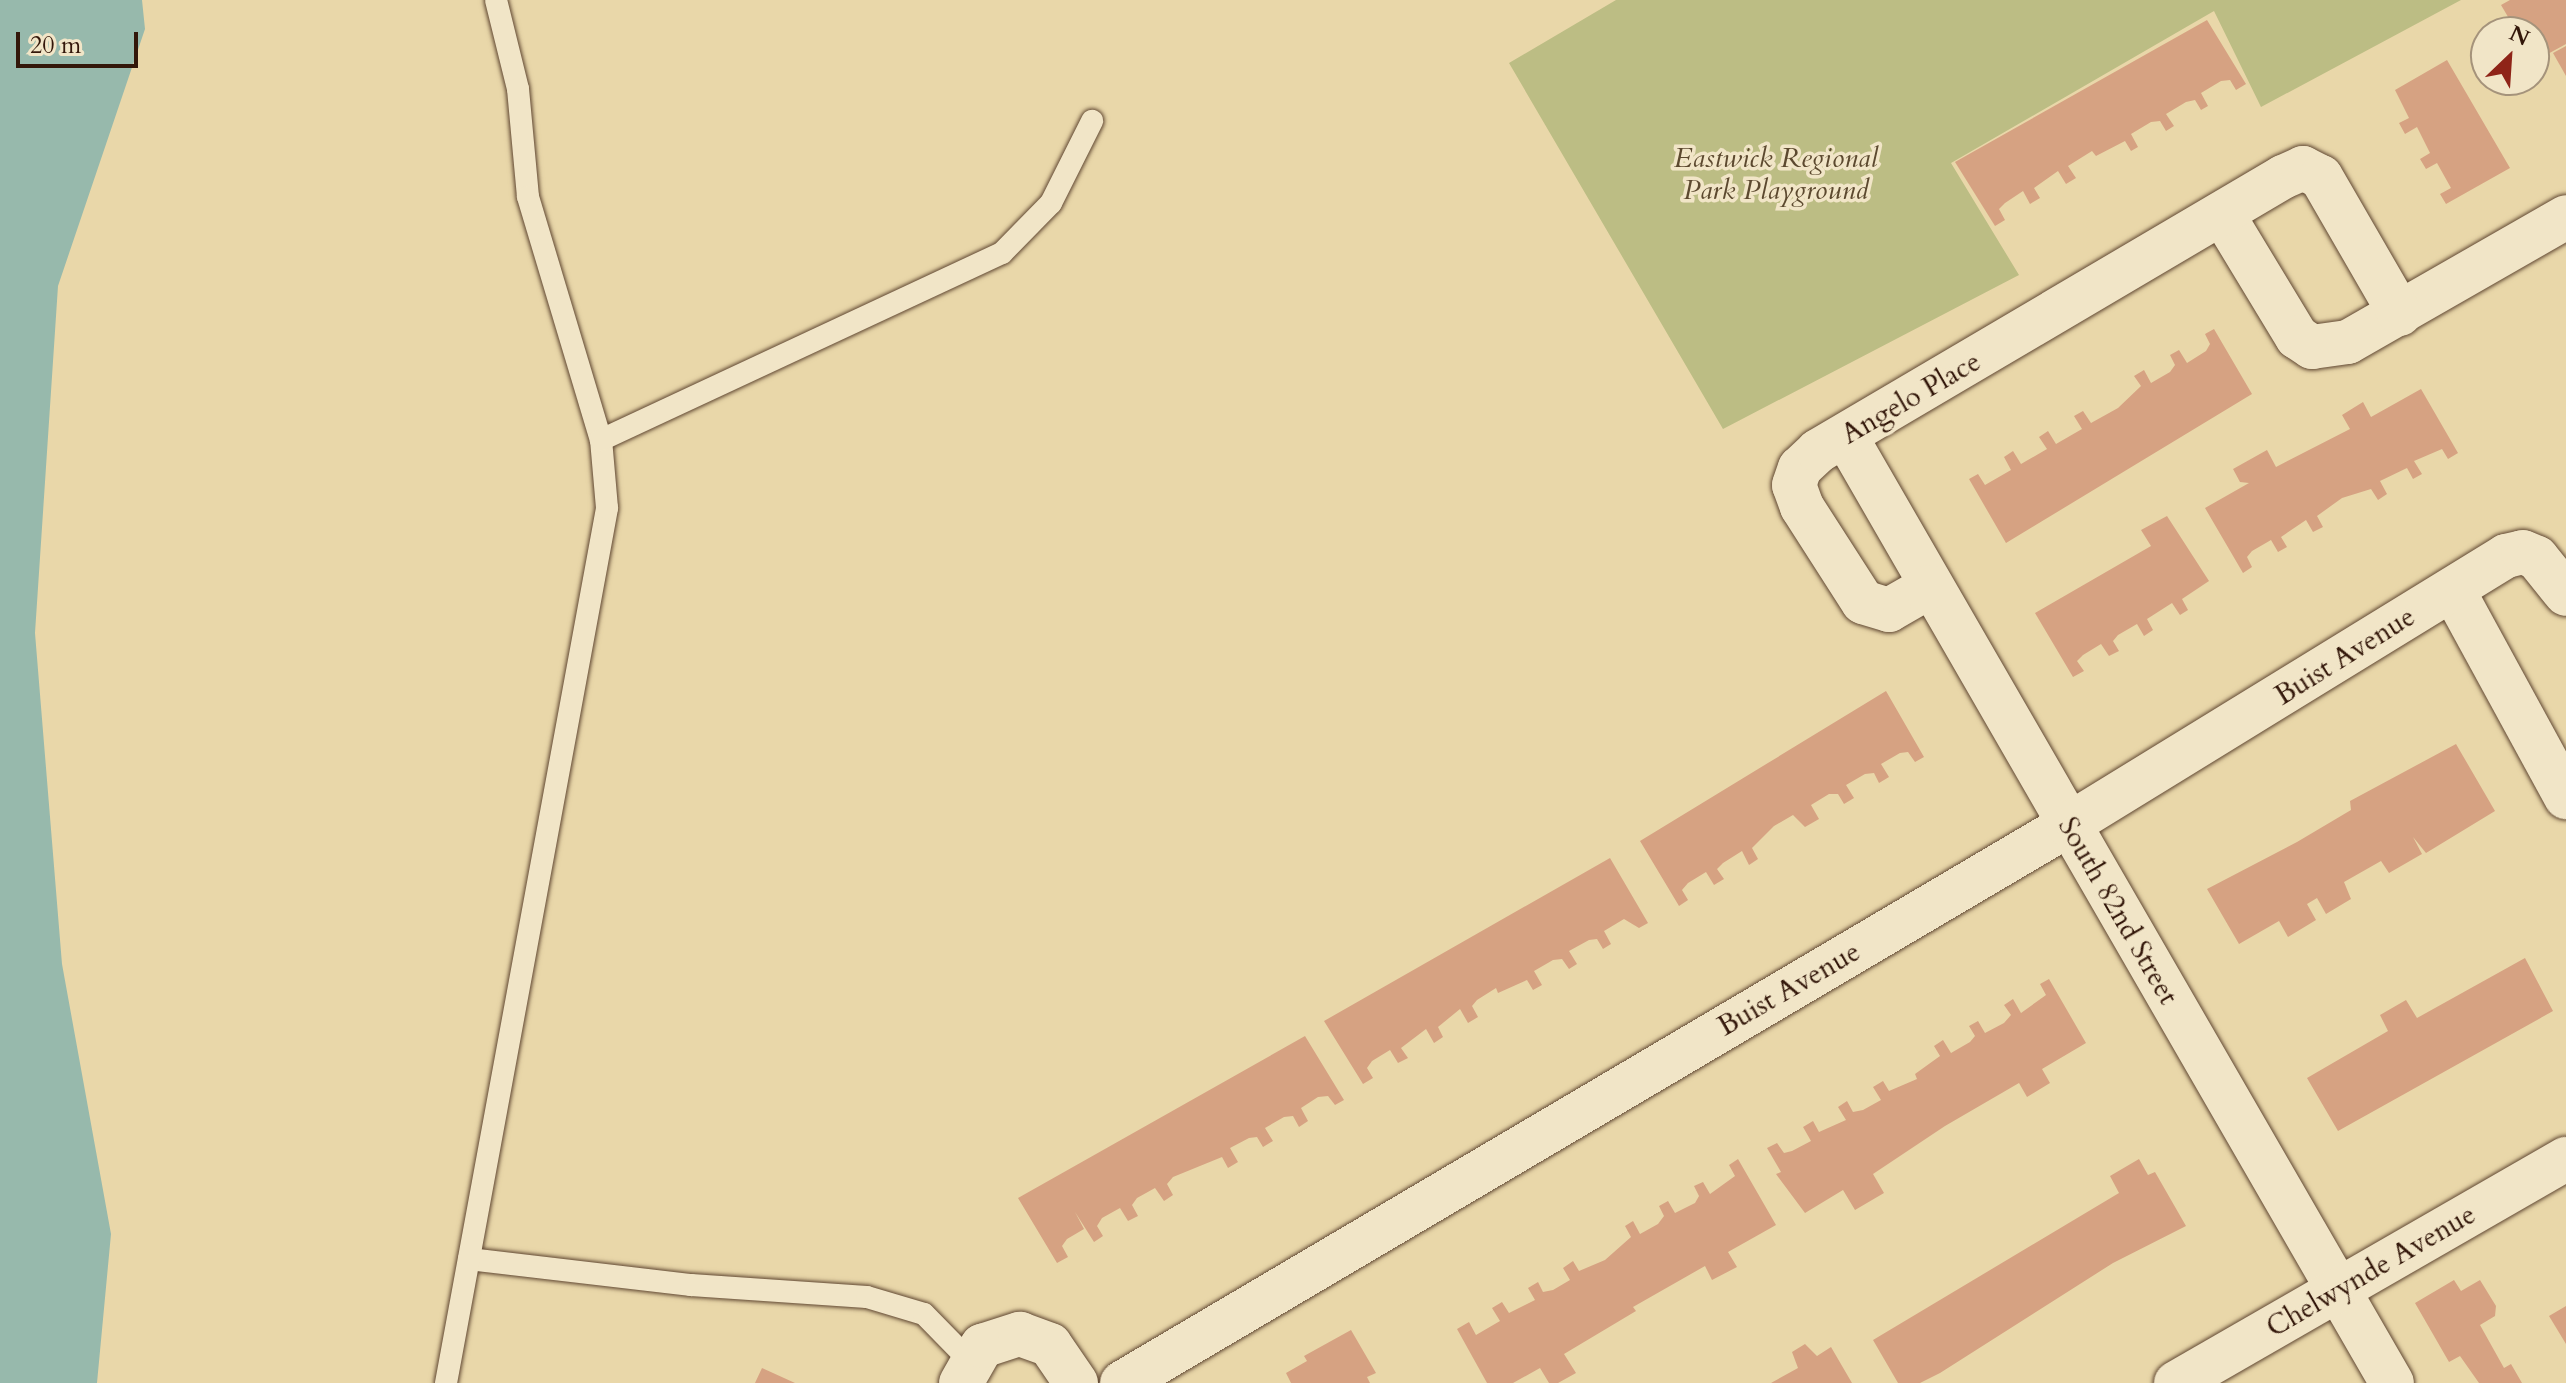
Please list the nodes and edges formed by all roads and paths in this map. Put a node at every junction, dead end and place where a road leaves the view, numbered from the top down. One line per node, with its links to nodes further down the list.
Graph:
1 (496, 0): 7 (lane)
2 (1092, 121): 7 (lane)
3 (2223, 215): 5 (street); 5 (street, Angelo Place); 6 (street, Angelo Place)
4 (2566, 217): 5 (street)
5 (2400, 314)
6 (1846, 437): 8 (street, South 82nd Street); 8 (street, Angelo Place)
7 (601, 440): 14 (lane)
8 (1929, 587): 12 (street, South 82nd Street)
9 (2453, 590): 10 (street, Buist Avenue); 11 (street); 12 (street, Buist Avenue)
10 (2566, 594)
11 (2566, 797)
12 (2068, 825): 15 (street, South 82nd Street); 17 (street, Buist Avenue)
13 (2566, 1159): 15 (street, Chelwynde Avenue)
14 (469, 1259): 16 (lane); 18 (lane)
15 (2339, 1289): 20 (street, Chelwynde Avenue); 21 (street, South 82nd Street)
16 (965, 1371): 19 (street)
17 (1148, 1376)
18 (446, 1383)
19 (1076, 1383)
20 (2176, 1383)
21 (2392, 1383)

